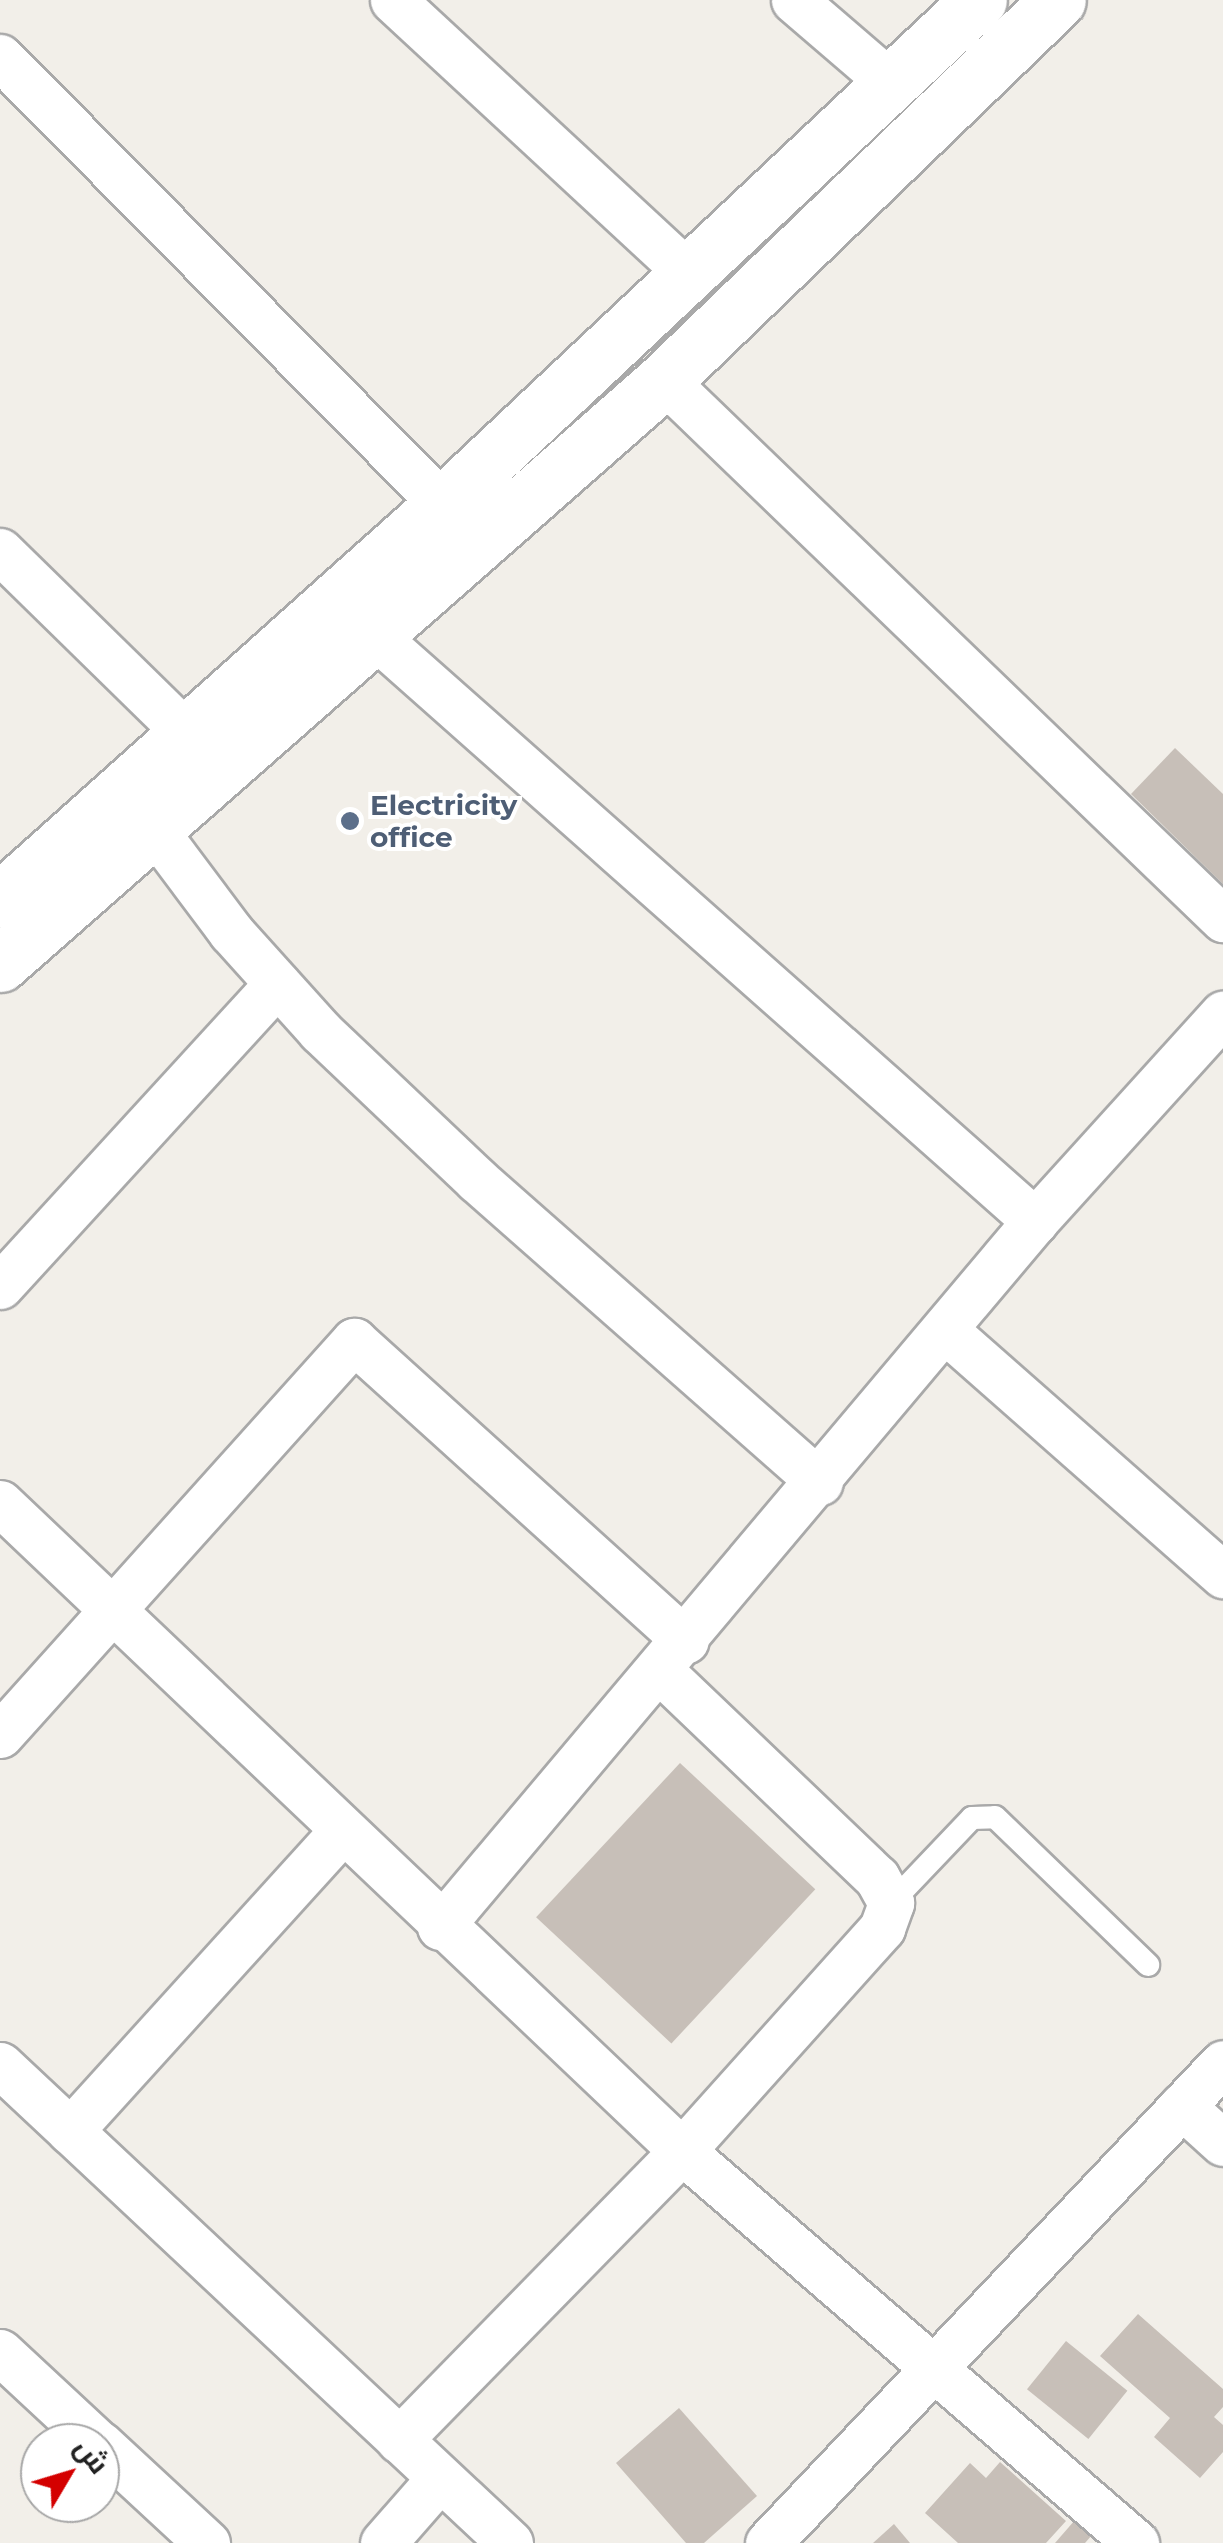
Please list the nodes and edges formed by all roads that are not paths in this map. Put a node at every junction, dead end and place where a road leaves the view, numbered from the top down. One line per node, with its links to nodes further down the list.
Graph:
1 (393, 0): 7 (street)
2 (794, 0): 6 (street)
3 (979, 0): 6 (street)
4 (1058, 0): 8 (street)
5 (0, 57): 9 (street)
6 (894, 86): 7 (street)
7 (690, 275): 9 (street)
8 (664, 380): 9 (street); 16 (street)
9 (461, 522): 11 (street); 12 (street)
10 (0, 551): 12 (street)
11 (376, 636): 13 (street); 20 (street)
12 (186, 734): 13 (street); 15 (street)
13 (224, 772): 14 (street)
14 (156, 833): 17 (street); 18 (street)
15 (0, 900)
16 (1223, 919)
17 (0, 964)
18 (278, 984): 21 (street); 23 (street)
19 (1223, 1014): 20 (street)
20 (1035, 1221): 22 (street)
21 (0, 1286)
22 (945, 1330): 23 (street); 25 (street)
23 (820, 1482): 27 (street)
24 (0, 1504): 26 (street)
25 (1223, 1575)
26 (116, 1609): 27 (street); 28 (street); 29 (street)
27 (672, 1656): 30 (street); 31 (street)
28 (0, 1736)
29 (342, 1831): 31 (street); 36 (street)
30 (890, 1903): 32 (lane); 38 (street)
31 (440, 1926): 38 (street)
32 (1148, 1965)
33 (1223, 2063): 35 (street)
34 (0, 2065): 36 (street)
35 (1182, 2106): 37 (street); 40 (street)
36 (70, 2131): 42 (street)
37 (1223, 2143)
38 (682, 2151): 40 (street); 42 (street)
39 (0, 2352): 41 (street)
40 (937, 2369): 48 (street); 49 (street)
41 (76, 2423)
42 (399, 2440): 44 (street)
43 (120, 2463): 45 (street)
44 (439, 2479): 46 (street); 47 (street)
45 (207, 2543)
46 (383, 2543)
47 (510, 2543)
48 (768, 2543)
49 (1136, 2543)

